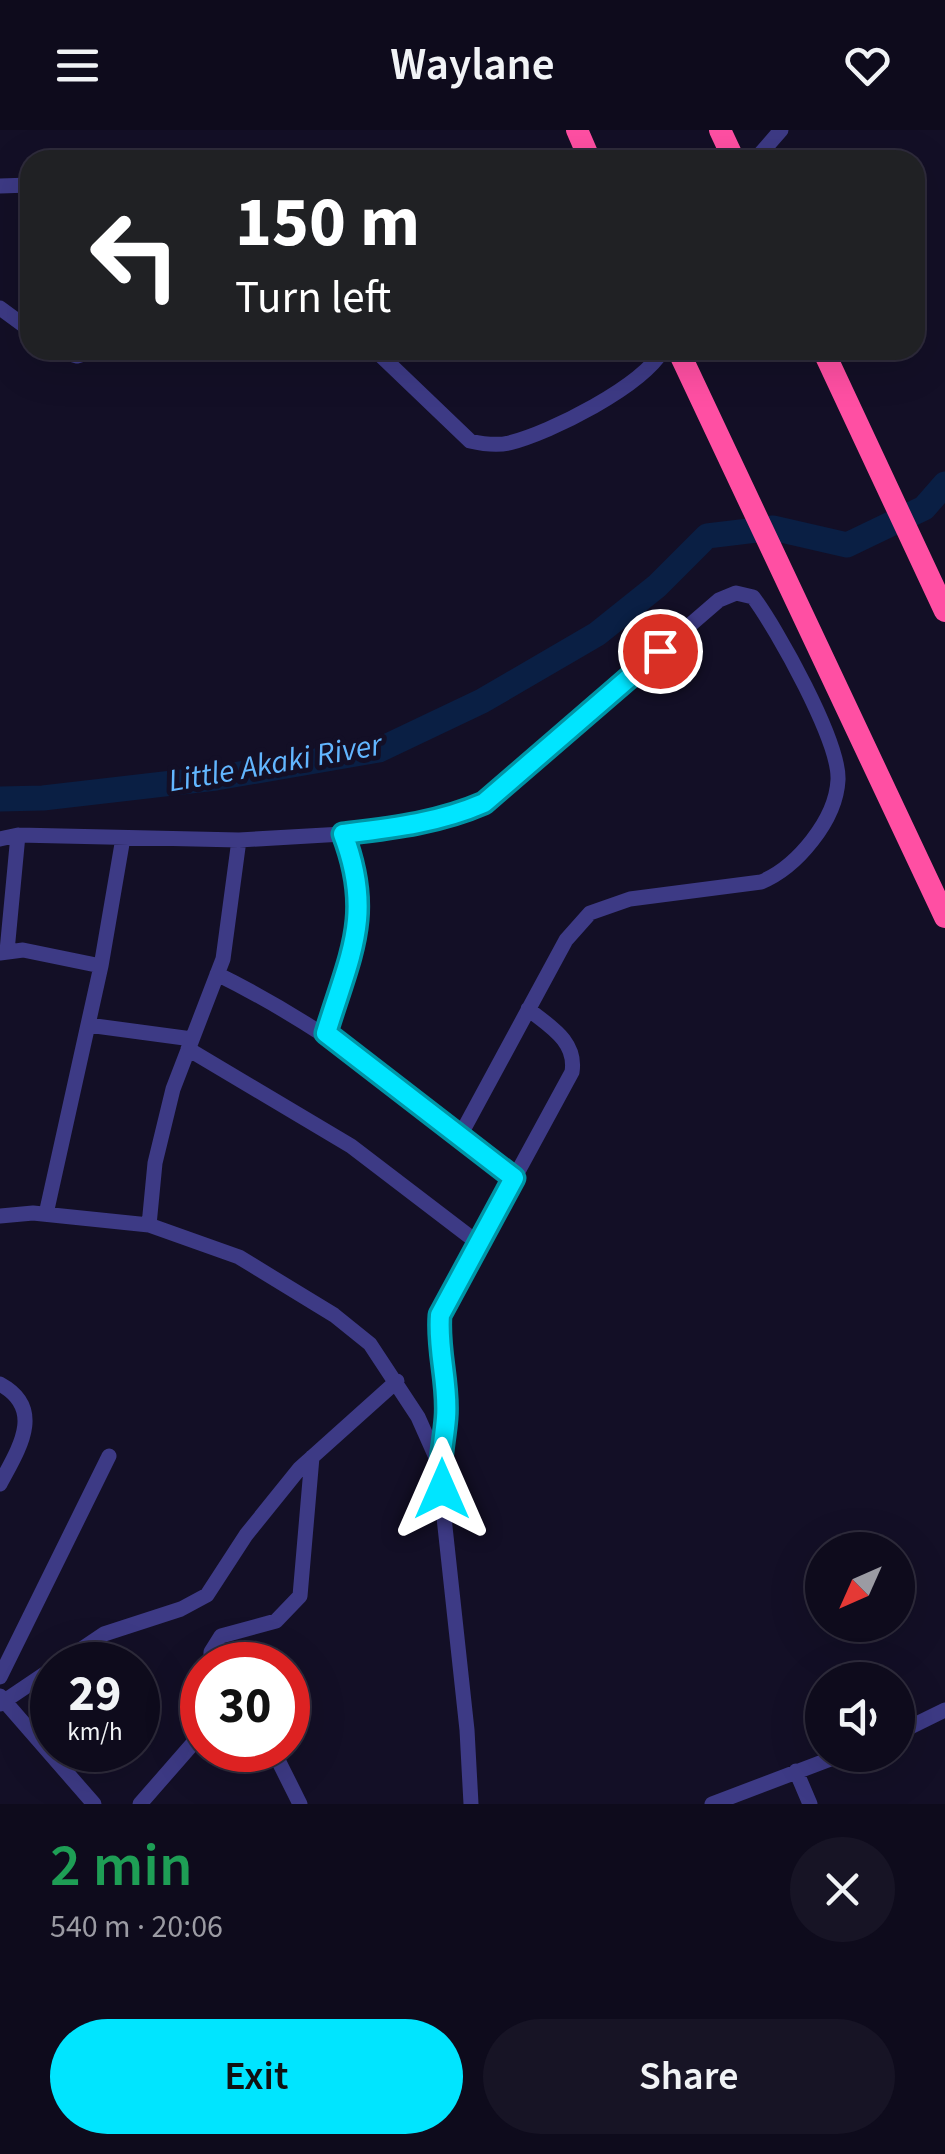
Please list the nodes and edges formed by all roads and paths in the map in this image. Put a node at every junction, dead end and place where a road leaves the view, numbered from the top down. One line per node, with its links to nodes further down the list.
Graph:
1 (781, 130): 2 (street)
2 (764, 150)
3 (386, 360): 4 (street)
4 (655, 360)
5 (683, 360): 13 (highway)
6 (828, 360): 7 (highway)
7 (945, 611)
8 (343, 834): 12 (street); 17 (street); 19 (street)
9 (18, 835): 10 (street); 11 (street); 14 (street)
10 (122, 838): 12 (street); 15 (street)
11 (0, 839)
12 (239, 840): 16 (street)
13 (945, 917)
14 (3, 952): 15 (street)
15 (101, 966): 18 (street)
16 (218, 974): 19 (street); 20 (street)
17 (528, 1009): 21 (street); 22 (street)
18 (88, 1025): 20 (street); 23 (street)
19 (326, 1033): 21 (street)
20 (190, 1044): 25 (street); 26 (street)
21 (461, 1134): 22 (street)
22 (514, 1178): 26 (street)
23 (46, 1214): 24 (street); 25 (street)
24 (0, 1216)
25 (148, 1225): 27 (street)
26 (478, 1243): 31 (street)
27 (397, 1382): 30 (street); 31 (street)
28 (0, 1384): 32 (street)
29 (109, 1456): 35 (street)
30 (312, 1458): 33 (street); 34 (street)
31 (438, 1462): 48 (street)
32 (0, 1484)
33 (92, 1642)
34 (217, 1642)
35 (0, 1676)
36 (30, 1682): 37 (street)
37 (1, 1700): 45 (street)
38 (945, 1710): 39 (street)
39 (915, 1725)
40 (180, 1759): 46 (street)
41 (805, 1768): 42 (street)
42 (796, 1771): 44 (street); 49 (street)
43 (284, 1772): 47 (street)
44 (718, 1803)
45 (94, 1804)
46 (140, 1804)
47 (300, 1804)
48 (470, 1804)
49 (810, 1804)

